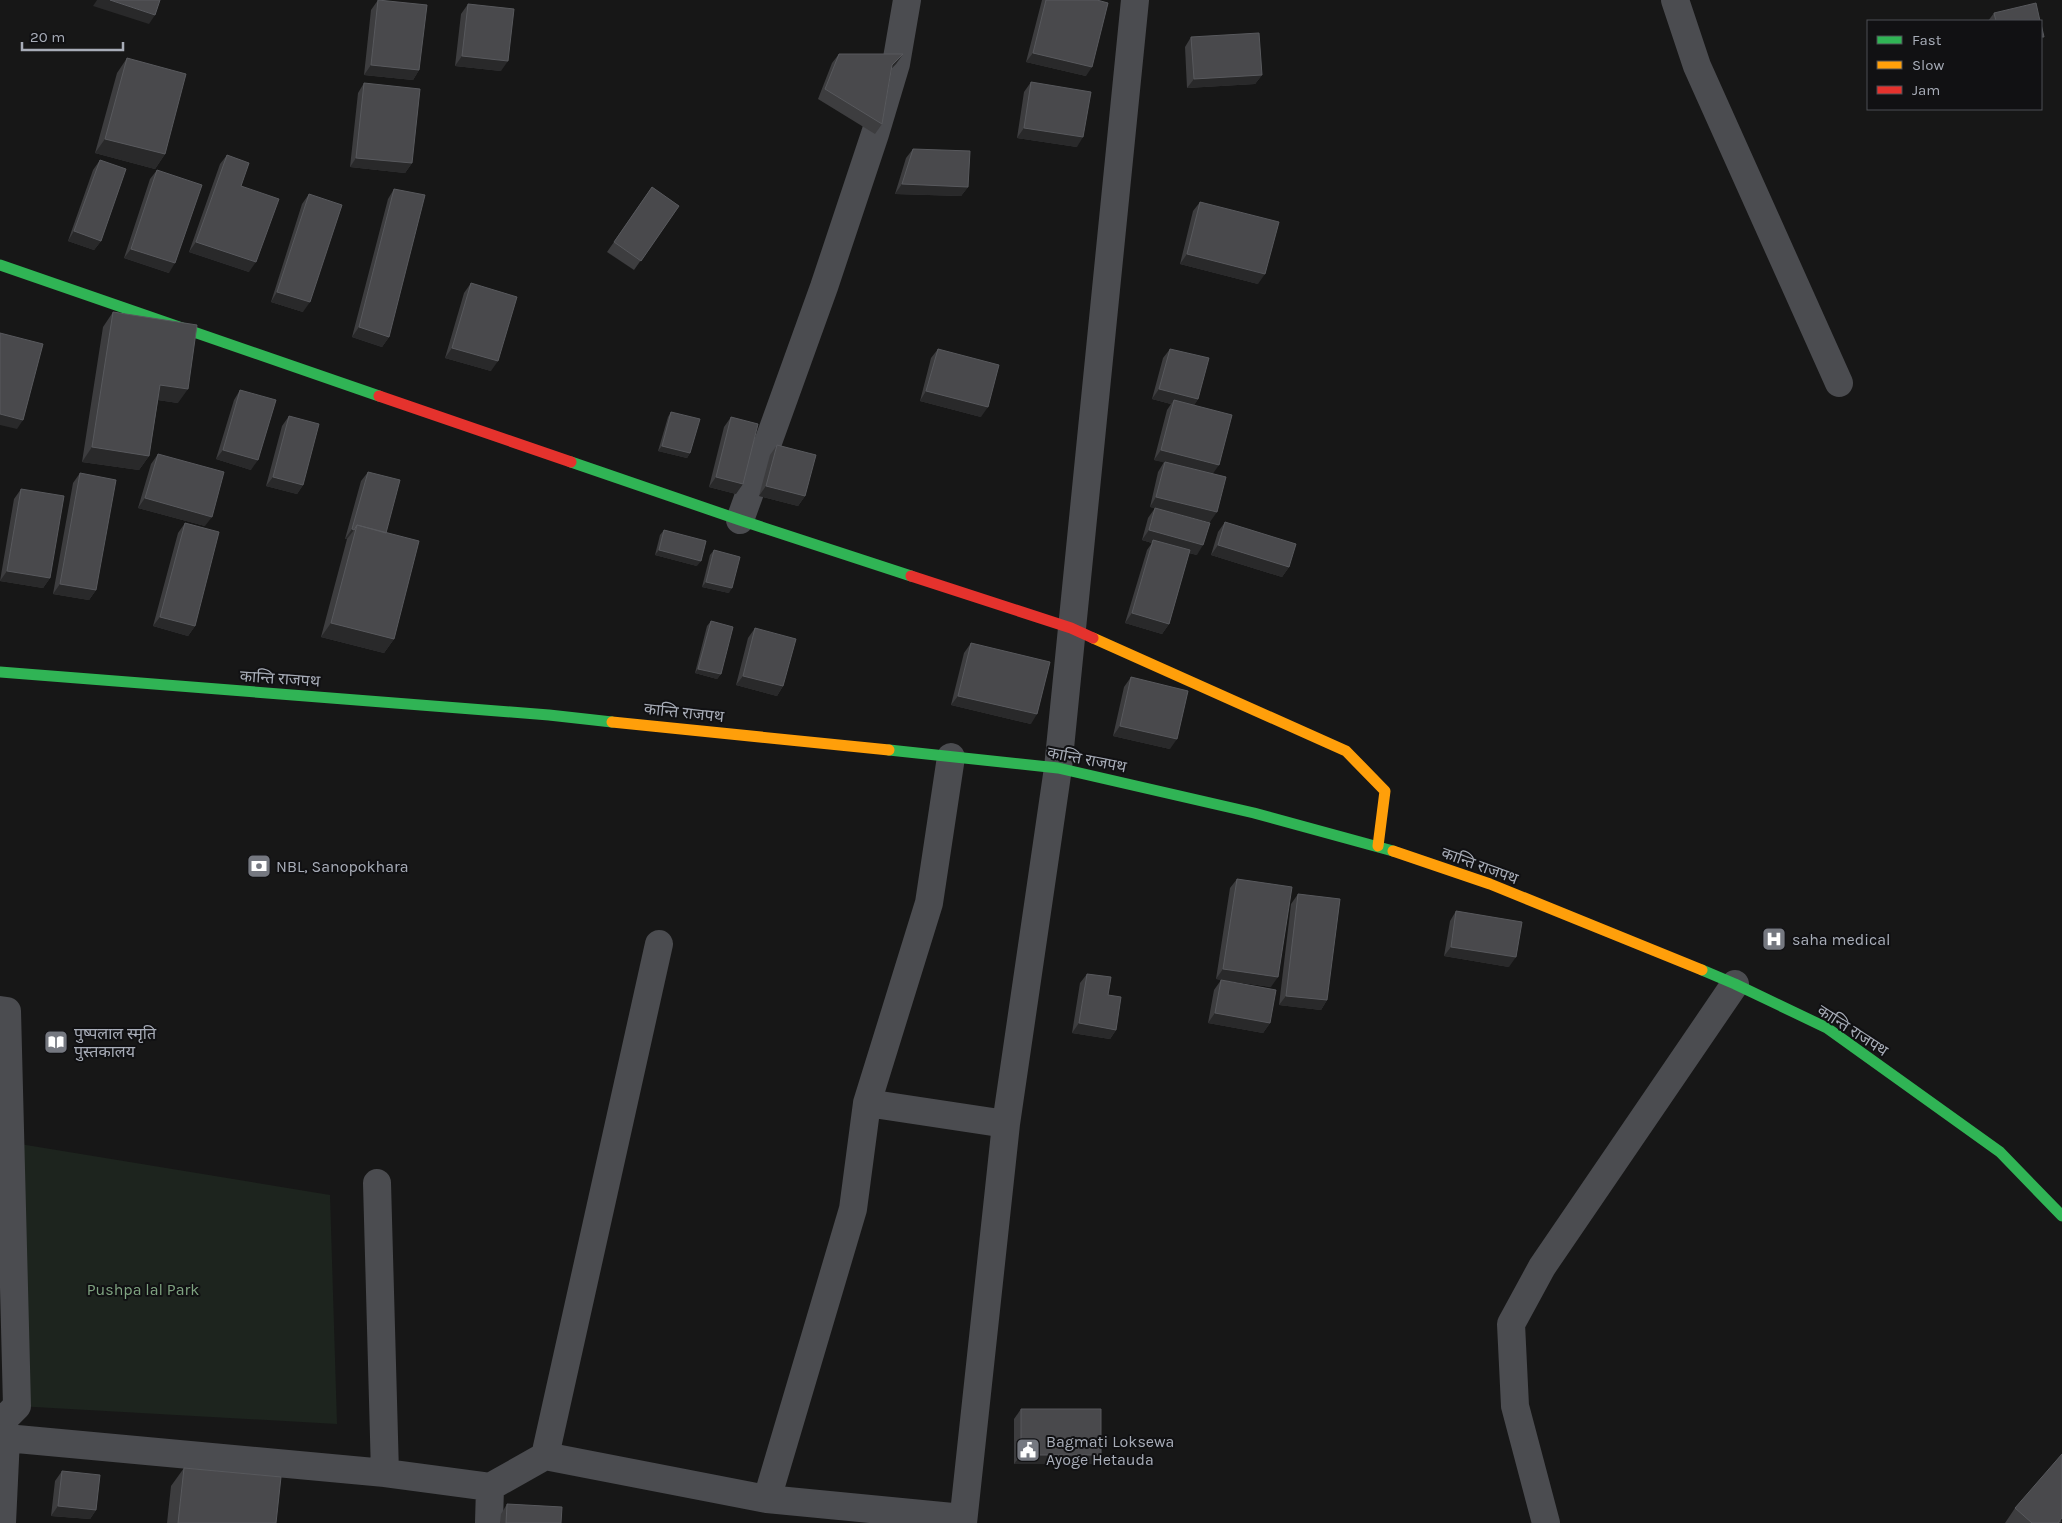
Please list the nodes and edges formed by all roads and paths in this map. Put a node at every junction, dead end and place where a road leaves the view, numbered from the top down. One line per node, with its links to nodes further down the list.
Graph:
1 (907, 0): 6 (street)
2 (1135, 0): 7 (street)
3 (1674, 0): 5 (street)
4 (0, 265): 6 (main road)
5 (1839, 384)
6 (740, 520): 7 (main road)
7 (1071, 628): 10 (street); 11 (main road)
8 (0, 672): 9 (main road, कान्ति राजपथ)
9 (951, 756): 10 (main road, कान्ति राजपथ); 15 (street)
10 (1058, 768): 11 (main road, कान्ति राजपथ); 16 (street)
11 (1378, 846): 13 (main road, कान्ति राजपथ)
12 (659, 944): 20 (street)
13 (1735, 984): 18 (main road, कान्ति राजपथ); 27 (street)
14 (0, 1010): 19 (street)
15 (866, 1103): 16 (street); 23 (street)
16 (1006, 1124): 24 (street)
17 (377, 1183): 21 (street)
18 (2062, 1216)
19 (2, 1432): 21 (street); 25 (street)
20 (545, 1456): 22 (street); 23 (street)
21 (385, 1473): 22 (street)
22 (490, 1488): 26 (street)
23 (767, 1499): 24 (street)
24 (963, 1520)
25 (2, 1523)
26 (489, 1523)
27 (1546, 1523)

